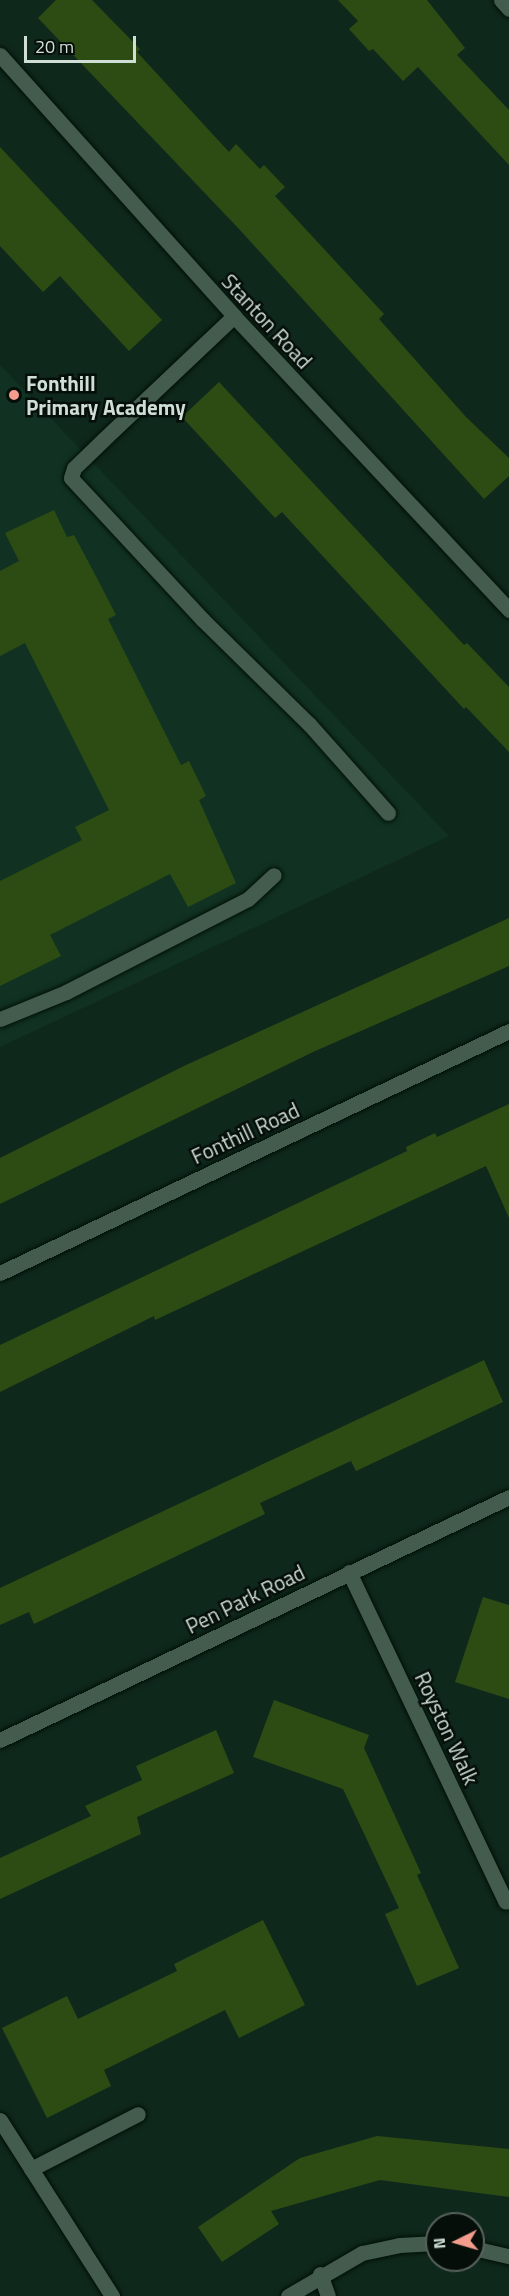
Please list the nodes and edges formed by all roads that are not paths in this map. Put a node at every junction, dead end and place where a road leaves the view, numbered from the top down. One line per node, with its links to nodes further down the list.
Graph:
1 (501, 0): 2 (street)
2 (509, 9)
3 (0, 55): 4 (street, Stanton Road)
4 (234, 316): 5 (street, Stanton Road); 6 (street)
5 (509, 610)
6 (388, 813)
7 (274, 875): 8 (street)
8 (0, 1019)
9 (509, 1031): 10 (street, Fonthill Road)
10 (0, 1274)
11 (509, 1497): 12 (street, Pen Park Road)
12 (349, 1572): 13 (street, Pen Park Road); 14 (street, Royston Walk)
13 (0, 1740)
14 (506, 1902)
15 (138, 2114): 17 (street)
16 (0, 2120): 17 (street)
17 (31, 2169): 22 (street)
18 (425, 2244): 21 (street)
19 (485, 2251): 20 (street)
20 (509, 2256)
21 (320, 2274): 23 (street); 24 (street)
22 (112, 2296)
23 (288, 2296)
24 (328, 2296)

